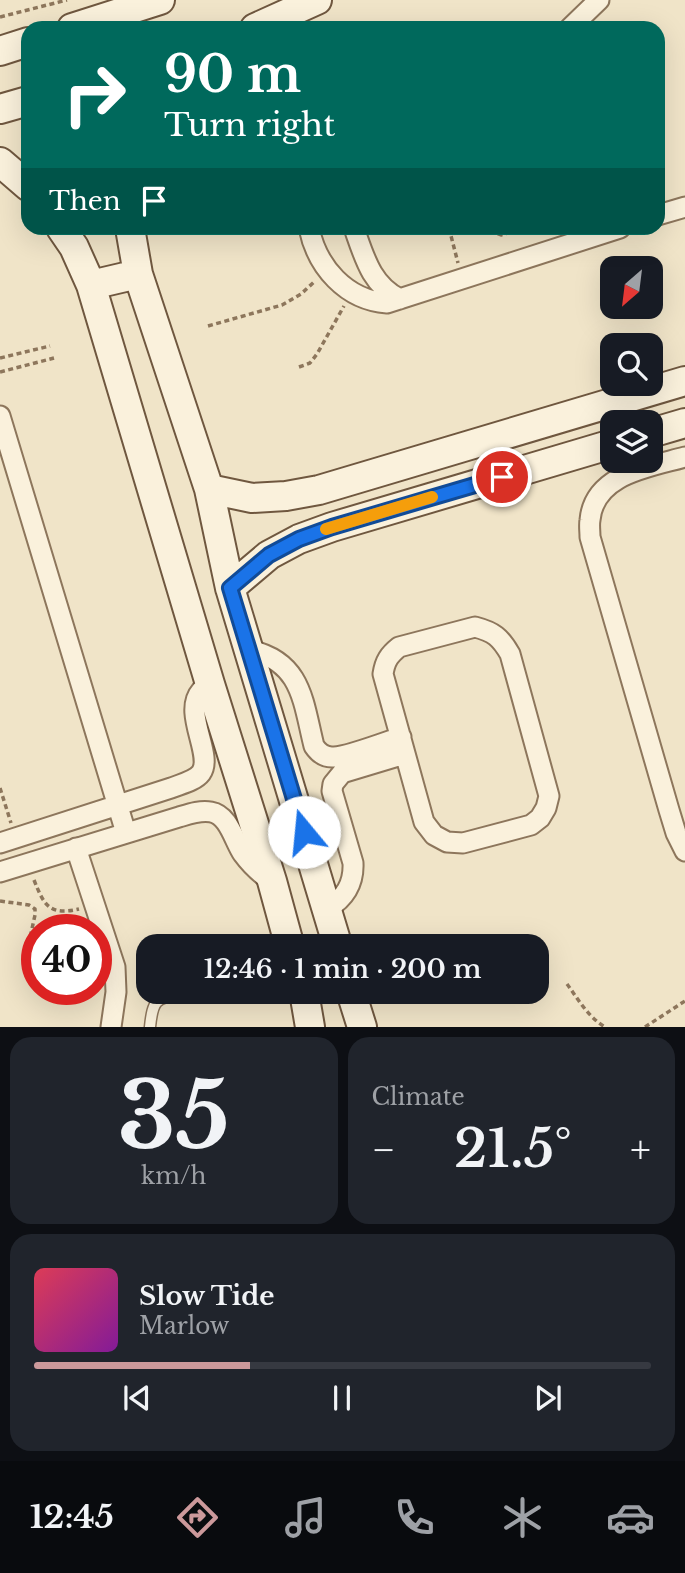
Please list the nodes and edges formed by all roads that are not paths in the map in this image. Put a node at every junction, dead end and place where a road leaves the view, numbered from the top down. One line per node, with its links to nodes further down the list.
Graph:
1 (160, 0): 4 (street)
2 (317, 0): 5 (street)
3 (599, 0): 6 (street)
4 (94, 21)
5 (270, 21)
6 (577, 21)
7 (21, 44): 8 (street)
8 (0, 51)
9 (21, 103): 10 (street)
10 (0, 109)
11 (0, 162): 12 (street)
12 (21, 180)
13 (685, 207): 14 (street)
14 (665, 213)
15 (66, 235): 21 (street)
16 (131, 235): 20 (street)
17 (311, 235): 22 (street)
18 (357, 235): 22 (street)
19 (598, 235): 22 (street)
20 (138, 274): 21 (street); 30 (street)
21 (91, 285): 33 (street)
22 (400, 299)
23 (685, 381): 30 (street)
24 (0, 416): 29 (street)
25 (685, 423): 26 (street)
26 (663, 429)
27 (600, 448): 31 (street)
28 (685, 457): 41 (street)
29 (7, 467): 36 (street)
30 (209, 489): 31 (street)
31 (230, 588): 32 (street)
32 (249, 650): 34 (street); 44 (street)
33 (210, 684): 35 (street); 43 (street)
34 (403, 745): 34 (street); 44 (street)
35 (172, 789): 36 (street); 37 (street)
36 (118, 806): 38 (street); 39 (street)
37 (179, 817): 38 (street); 43 (street)
38 (126, 833): 40 (street)
39 (7, 840): 42 (street)
40 (76, 848): 42 (street); 50 (street)
41 (685, 851)
42 (14, 867)
43 (272, 881): 45 (street)
44 (327, 909): 46 (street)
45 (286, 934)
46 (334, 934)
47 (154, 1004): 51 (lane)
48 (306, 1004): 52 (street)
49 (355, 1004): 53 (street)
50 (111, 1027)
51 (150, 1027)
52 (310, 1027)
53 (362, 1027)

